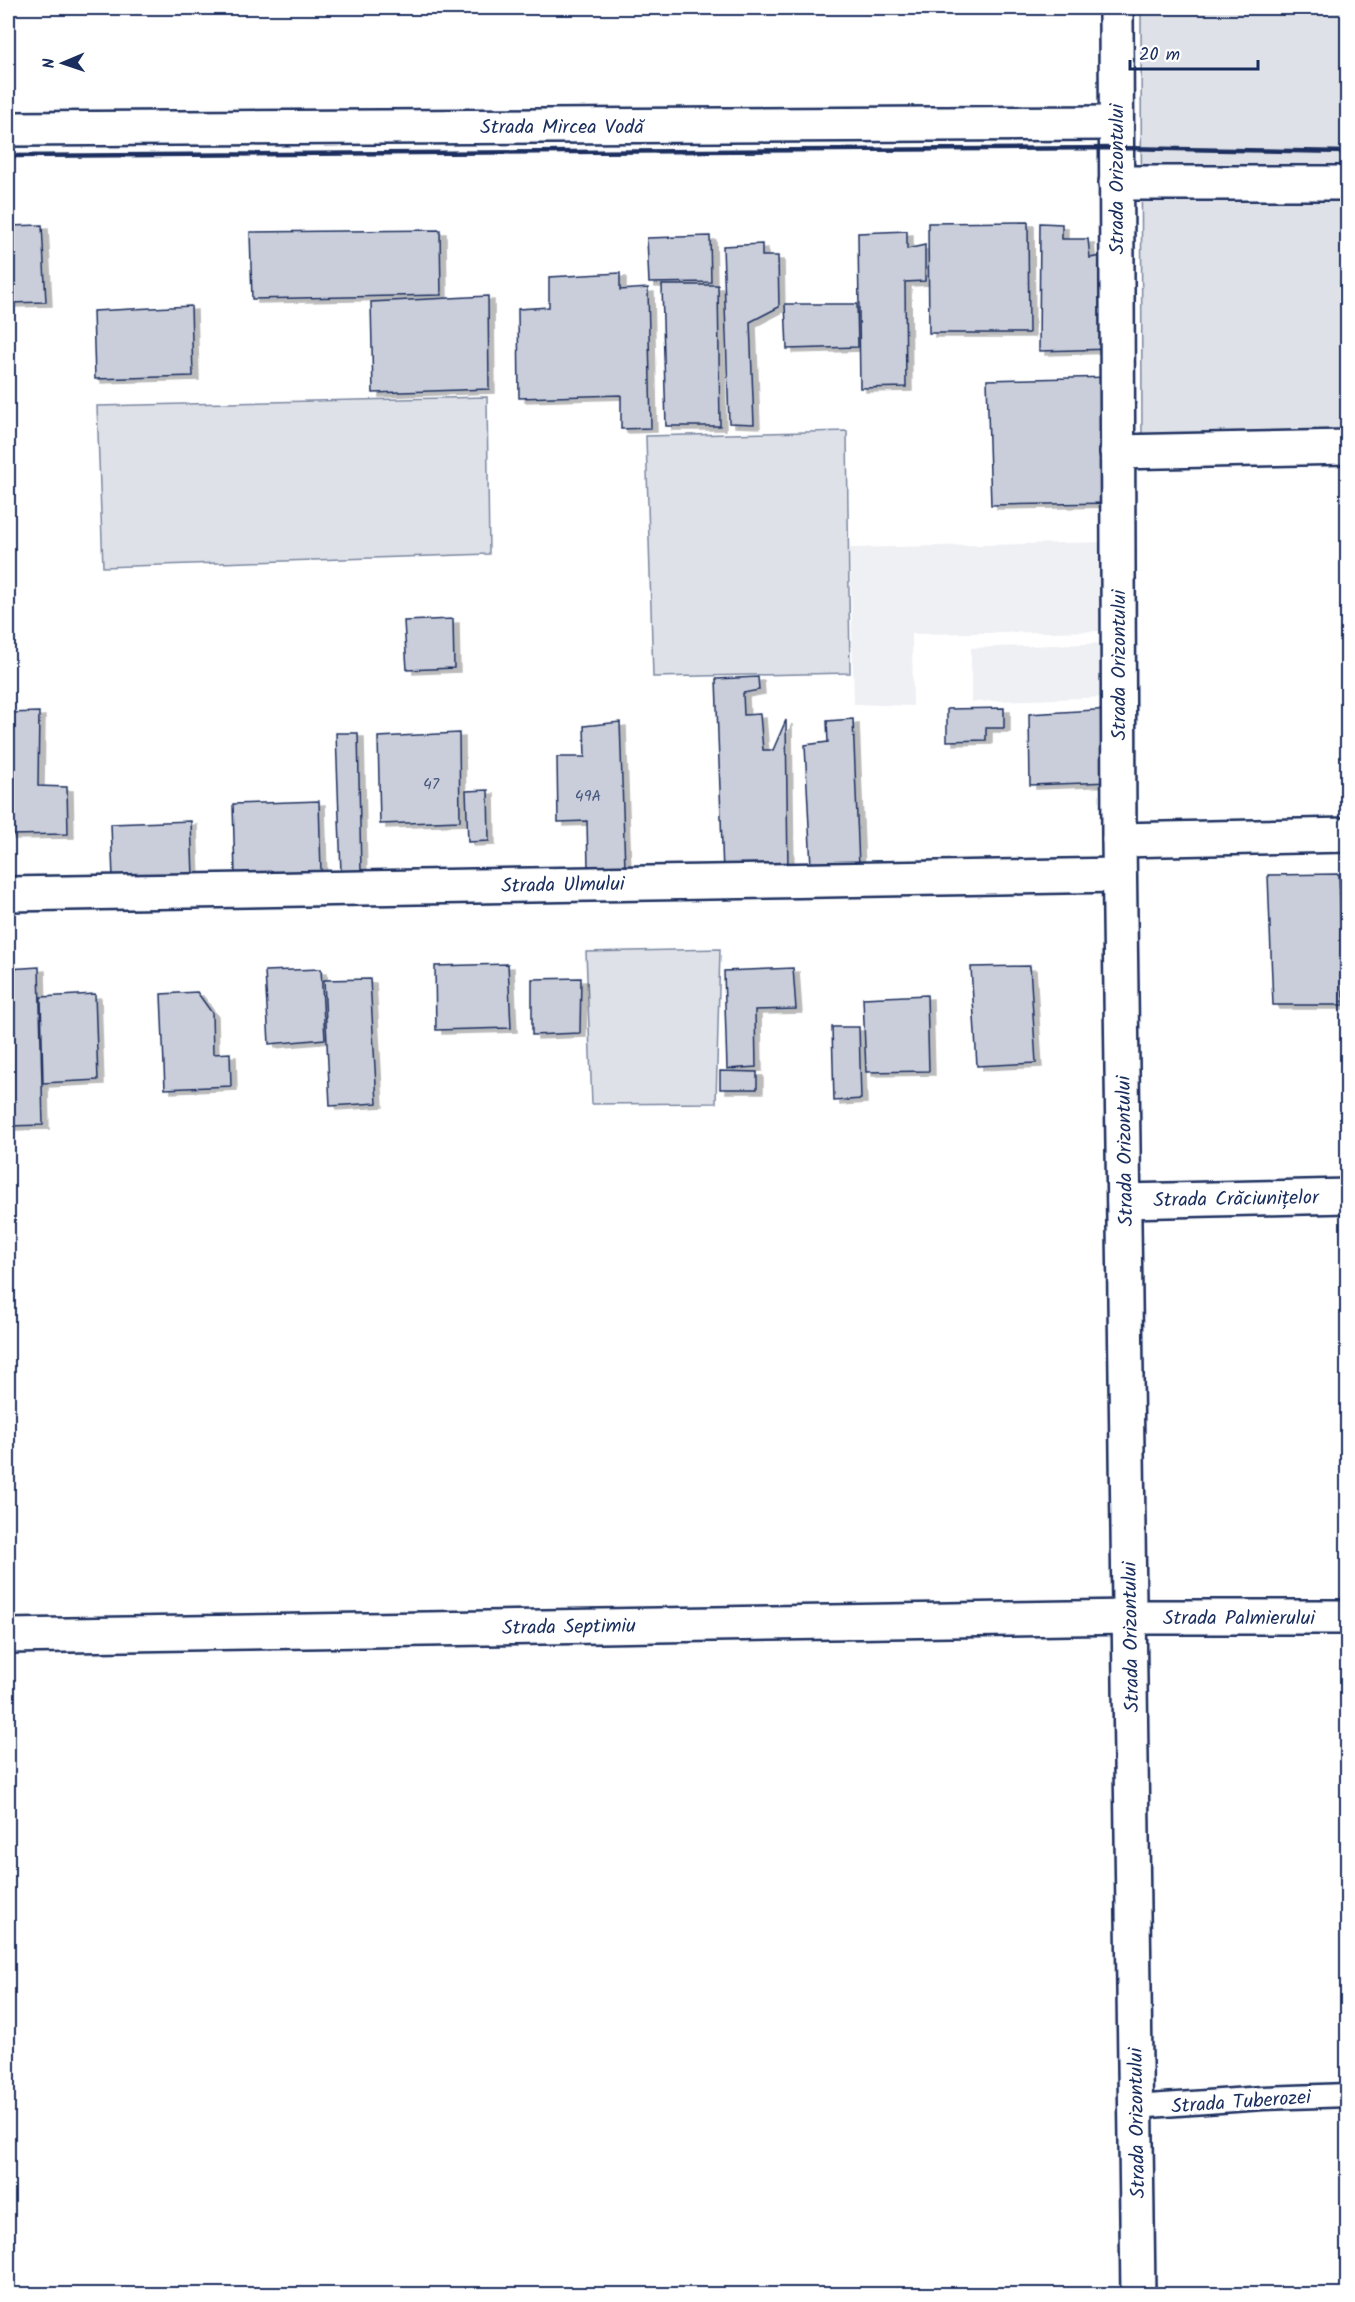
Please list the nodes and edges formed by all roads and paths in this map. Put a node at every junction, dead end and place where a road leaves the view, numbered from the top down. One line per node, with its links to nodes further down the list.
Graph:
1 (1116, 8): 2 (street, Strada Orizontului)
2 (1116, 123): 3 (street, Strada Mircea Vodă); 4 (street, Strada Orizontului)
3 (8, 129)
4 (1116, 183): 5 (street); 7 (street, Strada Orizontului)
5 (1347, 183)
6 (1347, 447): 7 (street)
7 (1117, 452): 9 (street, Strada Orizontului)
8 (1347, 835): 9 (street)
9 (1119, 840): 10 (street, Strada Orizontului)
10 (1119, 874): 11 (street, Strada Ulmului); 13 (street, Strada Orizontului)
11 (8, 894)
12 (1347, 1196): 13 (street, Strada Crăciunițelor)
13 (1124, 1201): 14 (street, Strada Orizontului)
14 (1130, 1617): 15 (street, Strada Palmierului); 16 (street, Strada Septimiu); 18 (street, Strada Orizontului)
15 (1347, 1617)
16 (8, 1635)
17 (1347, 2095): 18 (lane, Strada Tuberozei)
18 (1135, 2108): 19 (street, Strada Orizontului)
19 (1138, 2295)

